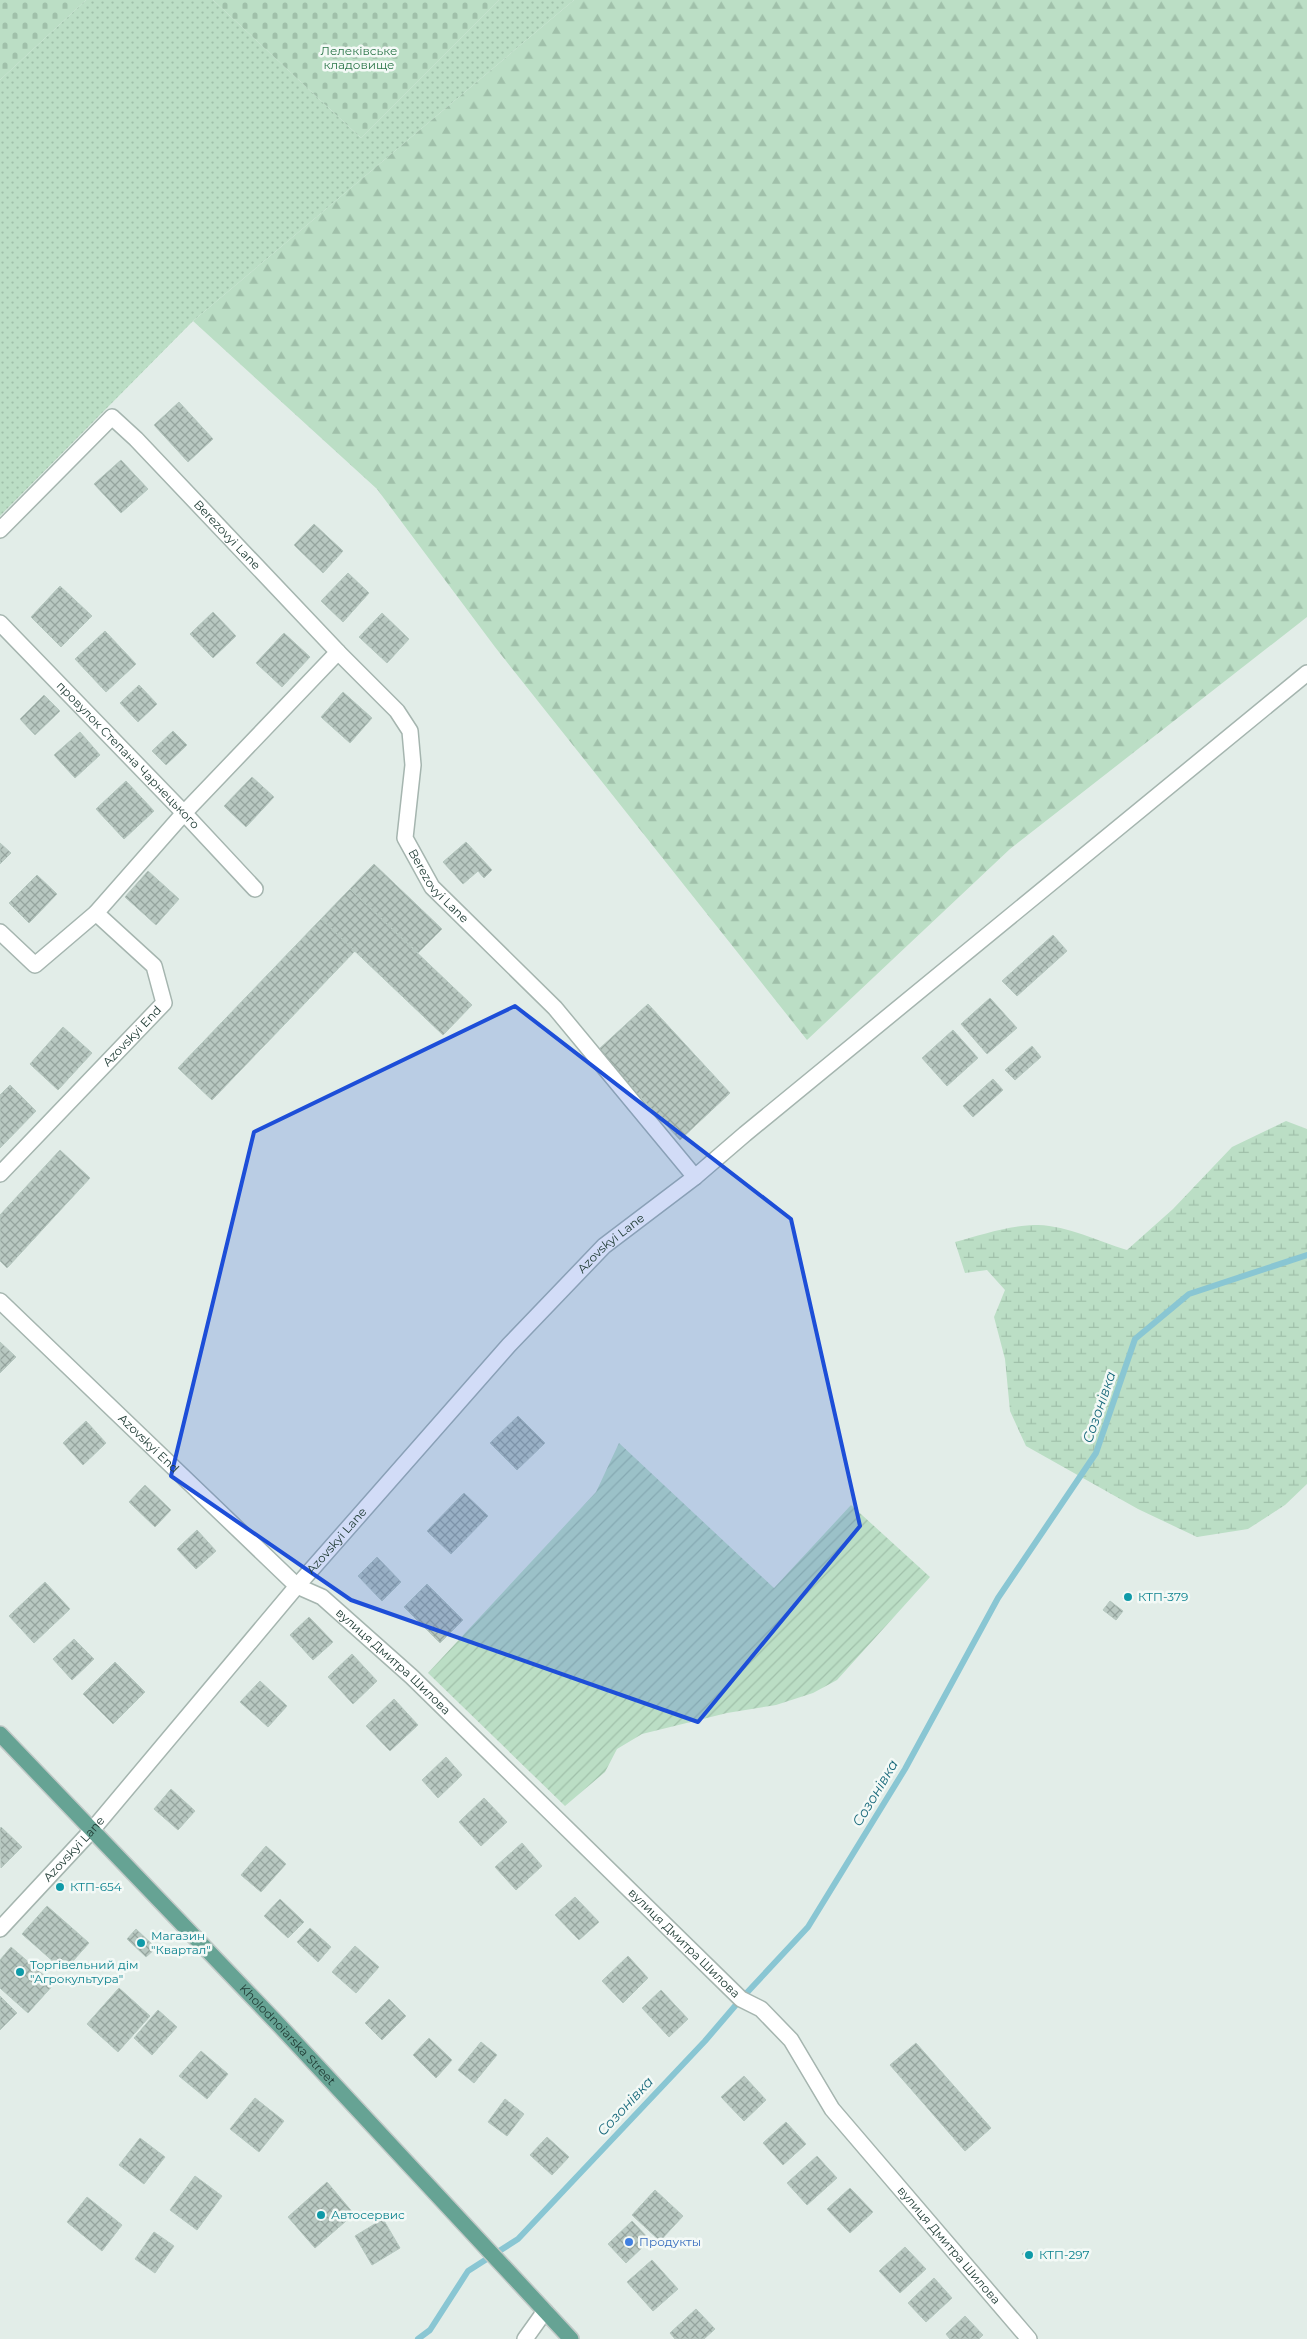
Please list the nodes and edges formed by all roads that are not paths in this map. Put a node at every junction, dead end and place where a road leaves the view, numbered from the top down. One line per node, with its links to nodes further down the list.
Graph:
1 (0, 530): 3 (street, Berezovyi Lane)
2 (0, 623): 5 (street, провулок Степана Чарнецького)
3 (338, 652): 5 (street); 10 (street, Berezovyi Lane)
4 (1307, 673): 10 (street, Azovskyi Lane)
5 (184, 813): 6 (street, провулок Степана Чарнецького); 7 (street)
6 (254, 889)
7 (96, 913): 8 (street); 9 (street, Azovskyi End)
8 (0, 932)
9 (0, 1174)
10 (695, 1177): 12 (street, Azovskyi Lane)
11 (0, 1301): 12 (street, Azovskyi End)
12 (297, 1586): 14 (street, Azovskyi Lane); 19 (street, вулиця Дмитра Шилова)
13 (0, 1734): 14 (main road, Kholodnoiarska Street)
14 (93, 1829): 15 (street, Azovskyi Lane); 16 (main road, Kholodnoiarska Street)
15 (0, 1929)
16 (545, 2311): 17 (street); 18 (main road, Kholodnoiarska Street)
17 (525, 2339)
18 (571, 2339)
19 (1029, 2339)

